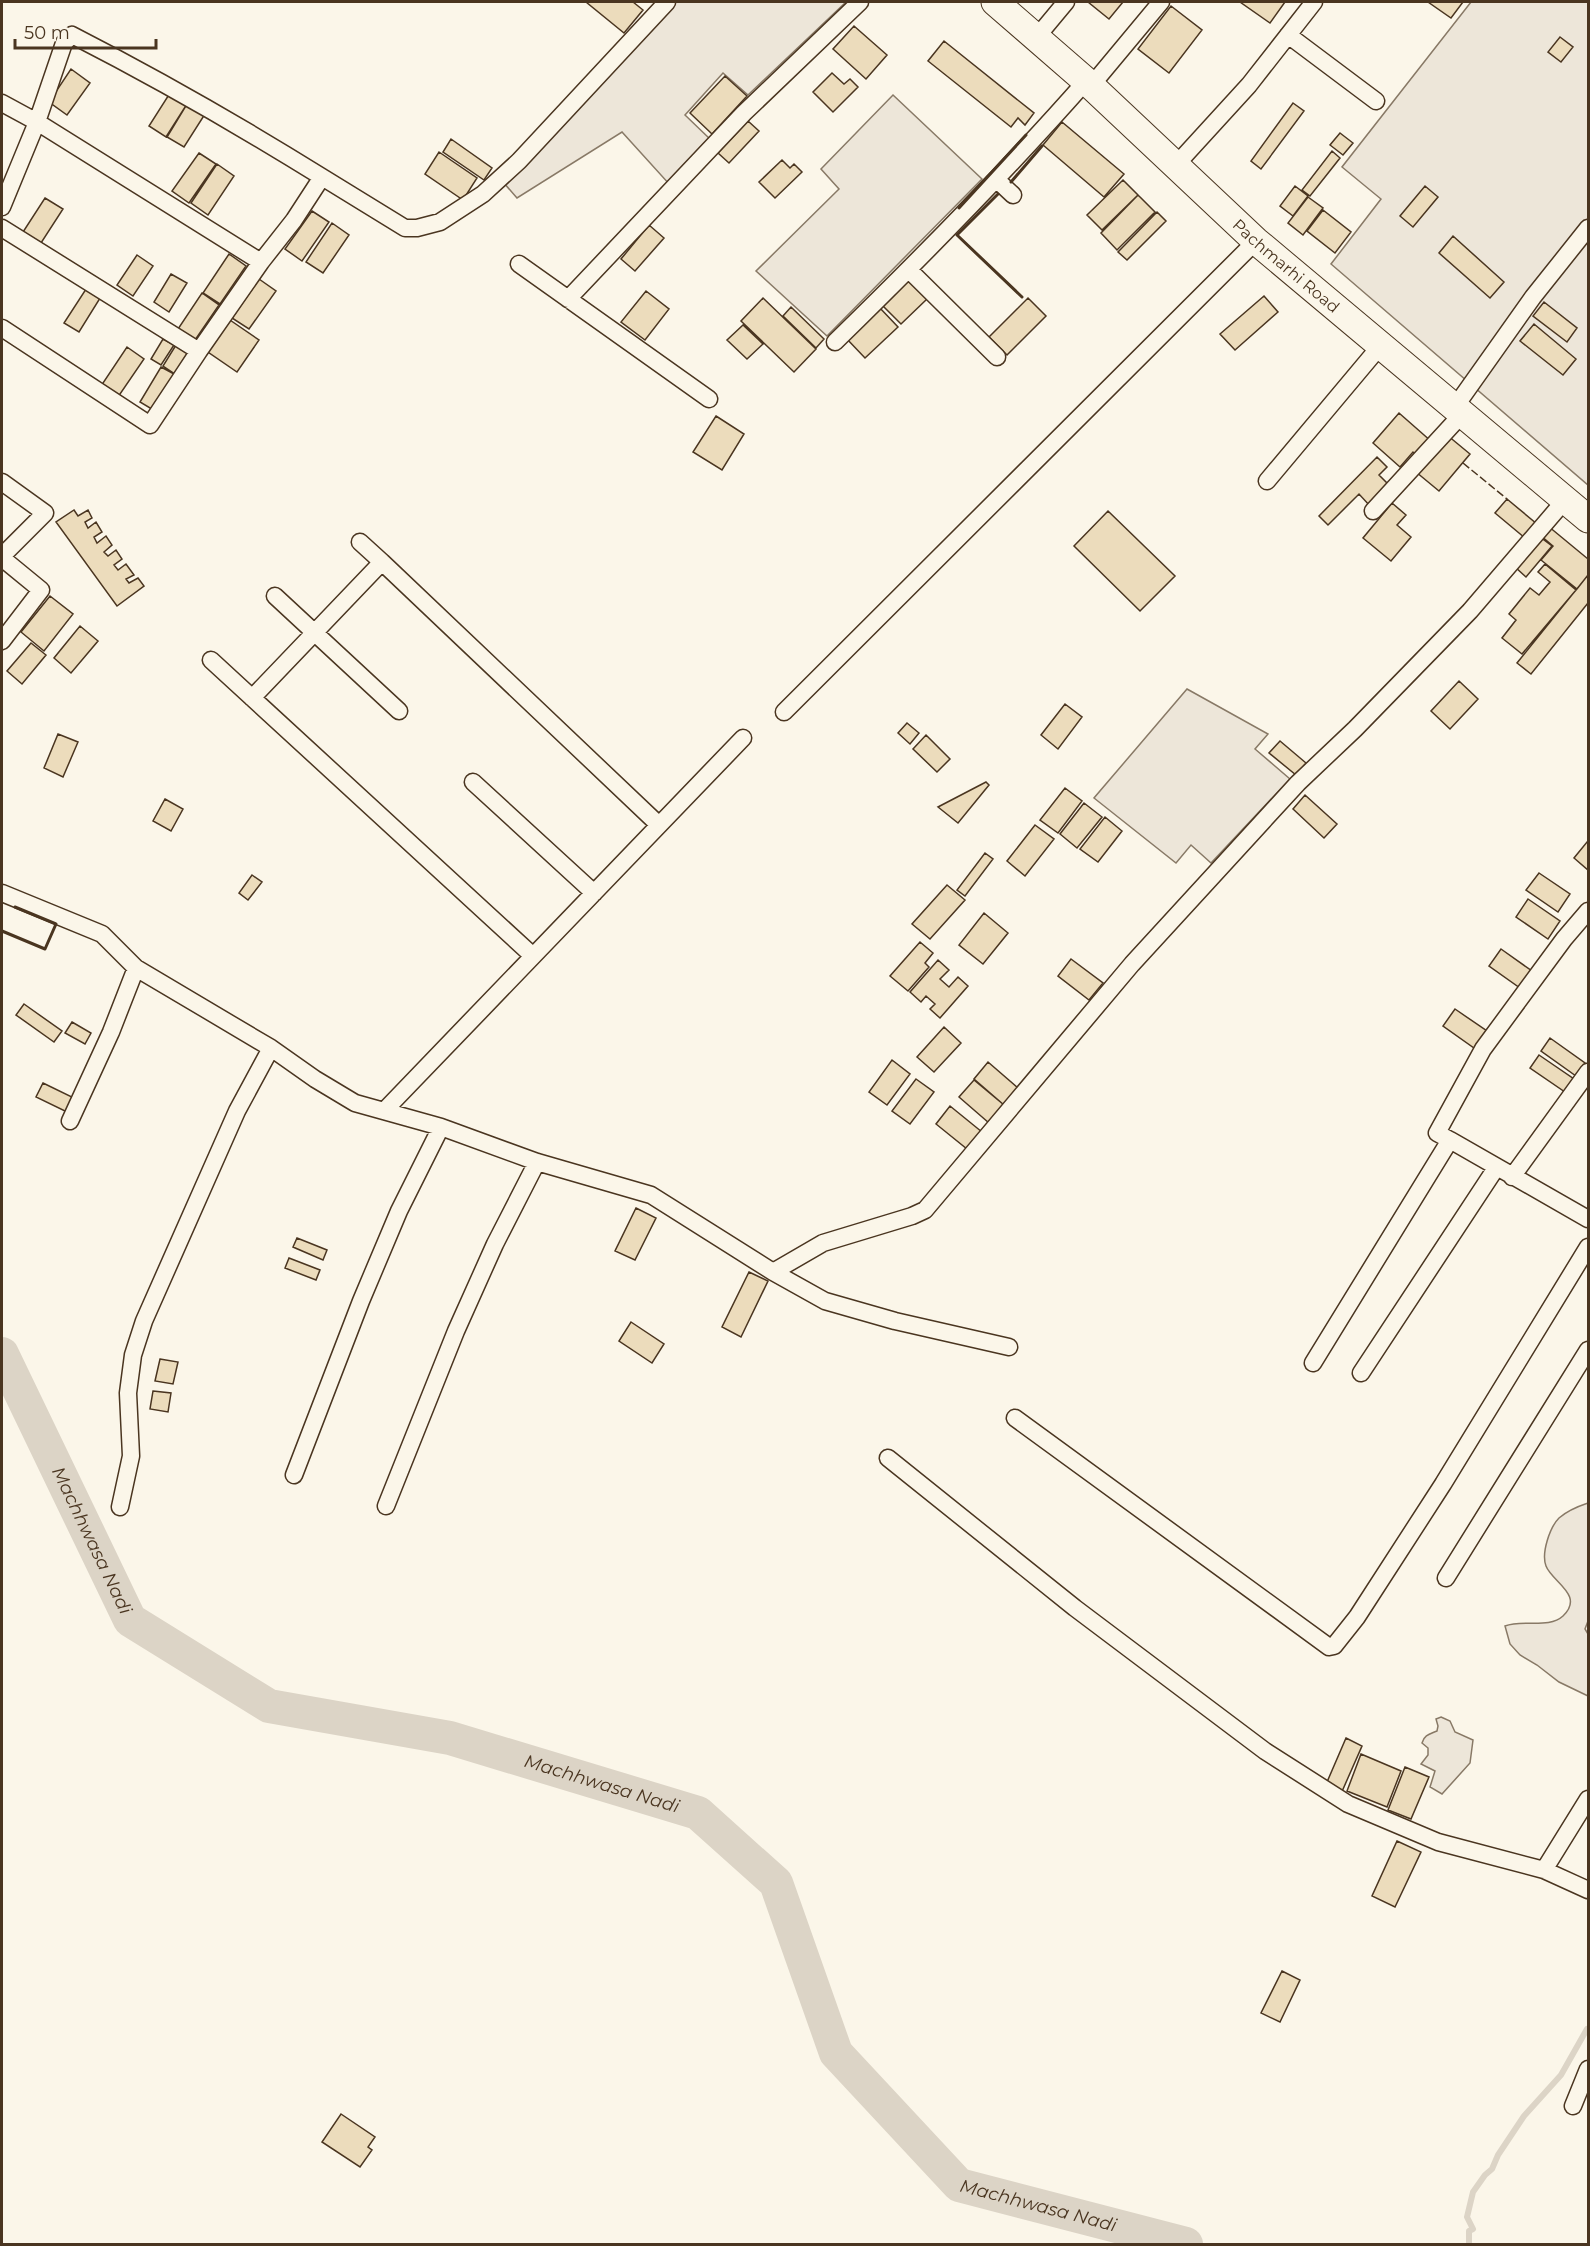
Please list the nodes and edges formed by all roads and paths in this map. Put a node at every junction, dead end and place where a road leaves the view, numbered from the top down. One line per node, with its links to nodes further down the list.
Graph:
1 (667, 2): 14 (street)
2 (860, 2): 24 (street)
3 (995, 2): 8 (main road, Pachmarhi Road)
4 (1066, 2): 8 (street)
5 (1161, 2): 9 (street)
6 (1314, 2): 7 (street)
7 (1288, 35): 10 (street); 13 (street)
8 (1036, 38): 9 (main road, Pachmarhi Road)
9 (1089, 84): 13 (main road, Pachmarhi Road); 15 (street)
10 (1376, 101)
11 (2, 103): 12 (street)
12 (38, 122): 14 (street); 17 (street); 21 (street)
13 (1176, 166): 20 (main road, Pachmarhi Road)
14 (322, 177): 21 (street)
15 (997, 180): 16 (street); 23 (street)
16 (1012, 195)
17 (2, 207)
18 (2, 228): 28 (street)
19 (1588, 228): 31 (street)
20 (1256, 241): 27 (main road, Pachmarhi Road); 46 (street)
21 (261, 262): 28 (street)
22 (519, 264): 24 (street)
23 (909, 270): 26 (street); 29 (street)
24 (568, 299): 30 (street)
25 (2, 328): 28 (street)
26 (835, 342)
27 (1381, 345): 31 (main road, Pachmarhi Road); 32 (street)
28 (199, 351)
29 (997, 357)
30 (709, 399)
31 (1459, 410): 34 (main road, Pachmarhi Road); 35 (street)
32 (1267, 481)
33 (2, 482): 38 (street)
34 (1566, 499): 36 (main road, Pachmarhi Road); 66 (street)
35 (1373, 511)
36 (1588, 519)
37 (360, 542): 39 (street)
38 (2, 557): 42 (street)
39 (382, 562): 41 (street); 49 (street)
40 (275, 596): 41 (street)
41 (315, 632): 44 (street); 45 (street)
42 (2, 641)
43 (211, 660): 44 (street)
44 (252, 698): 53 (street)
45 (399, 711)
46 (784, 712)
47 (743, 738): 49 (street)
48 (473, 782): 51 (street)
49 (659, 825): 51 (street)
50 (2, 893): 54 (street)
51 (594, 893): 53 (street)
52 (1588, 911): 60 (street)
53 (533, 956): 57 (street)
54 (136, 968): 55 (street); 58 (street)
55 (271, 1048): 57 (street); 75 (street)
56 (1588, 1072): 63 (street)
57 (384, 1112): 59 (street)
58 (70, 1121)
59 (441, 1127): 61 (street); 73 (street)
60 (1450, 1140): 62 (street); 69 (street)
61 (537, 1162): 66 (street); 74 (street)
62 (1496, 1168): 63 (street); 70 (street)
63 (1512, 1177): 64 (street)
64 (1588, 1219)
65 (1588, 1247): 71 (street)
66 (773, 1272): 67 (street)
67 (1009, 1347)
68 (1588, 1350): 76 (street)
69 (1313, 1363)
70 (1361, 1373)
71 (1015, 1419)
72 (888, 1458): 78 (street)
73 (294, 1475)
74 (386, 1506)
75 (120, 1507)
76 (1446, 1578)
77 (1588, 1798): 78 (street)
78 (1544, 1870): 79 (street)
79 (1588, 1890)
80 (1588, 2069): 81 (street)
81 (1573, 2106)

